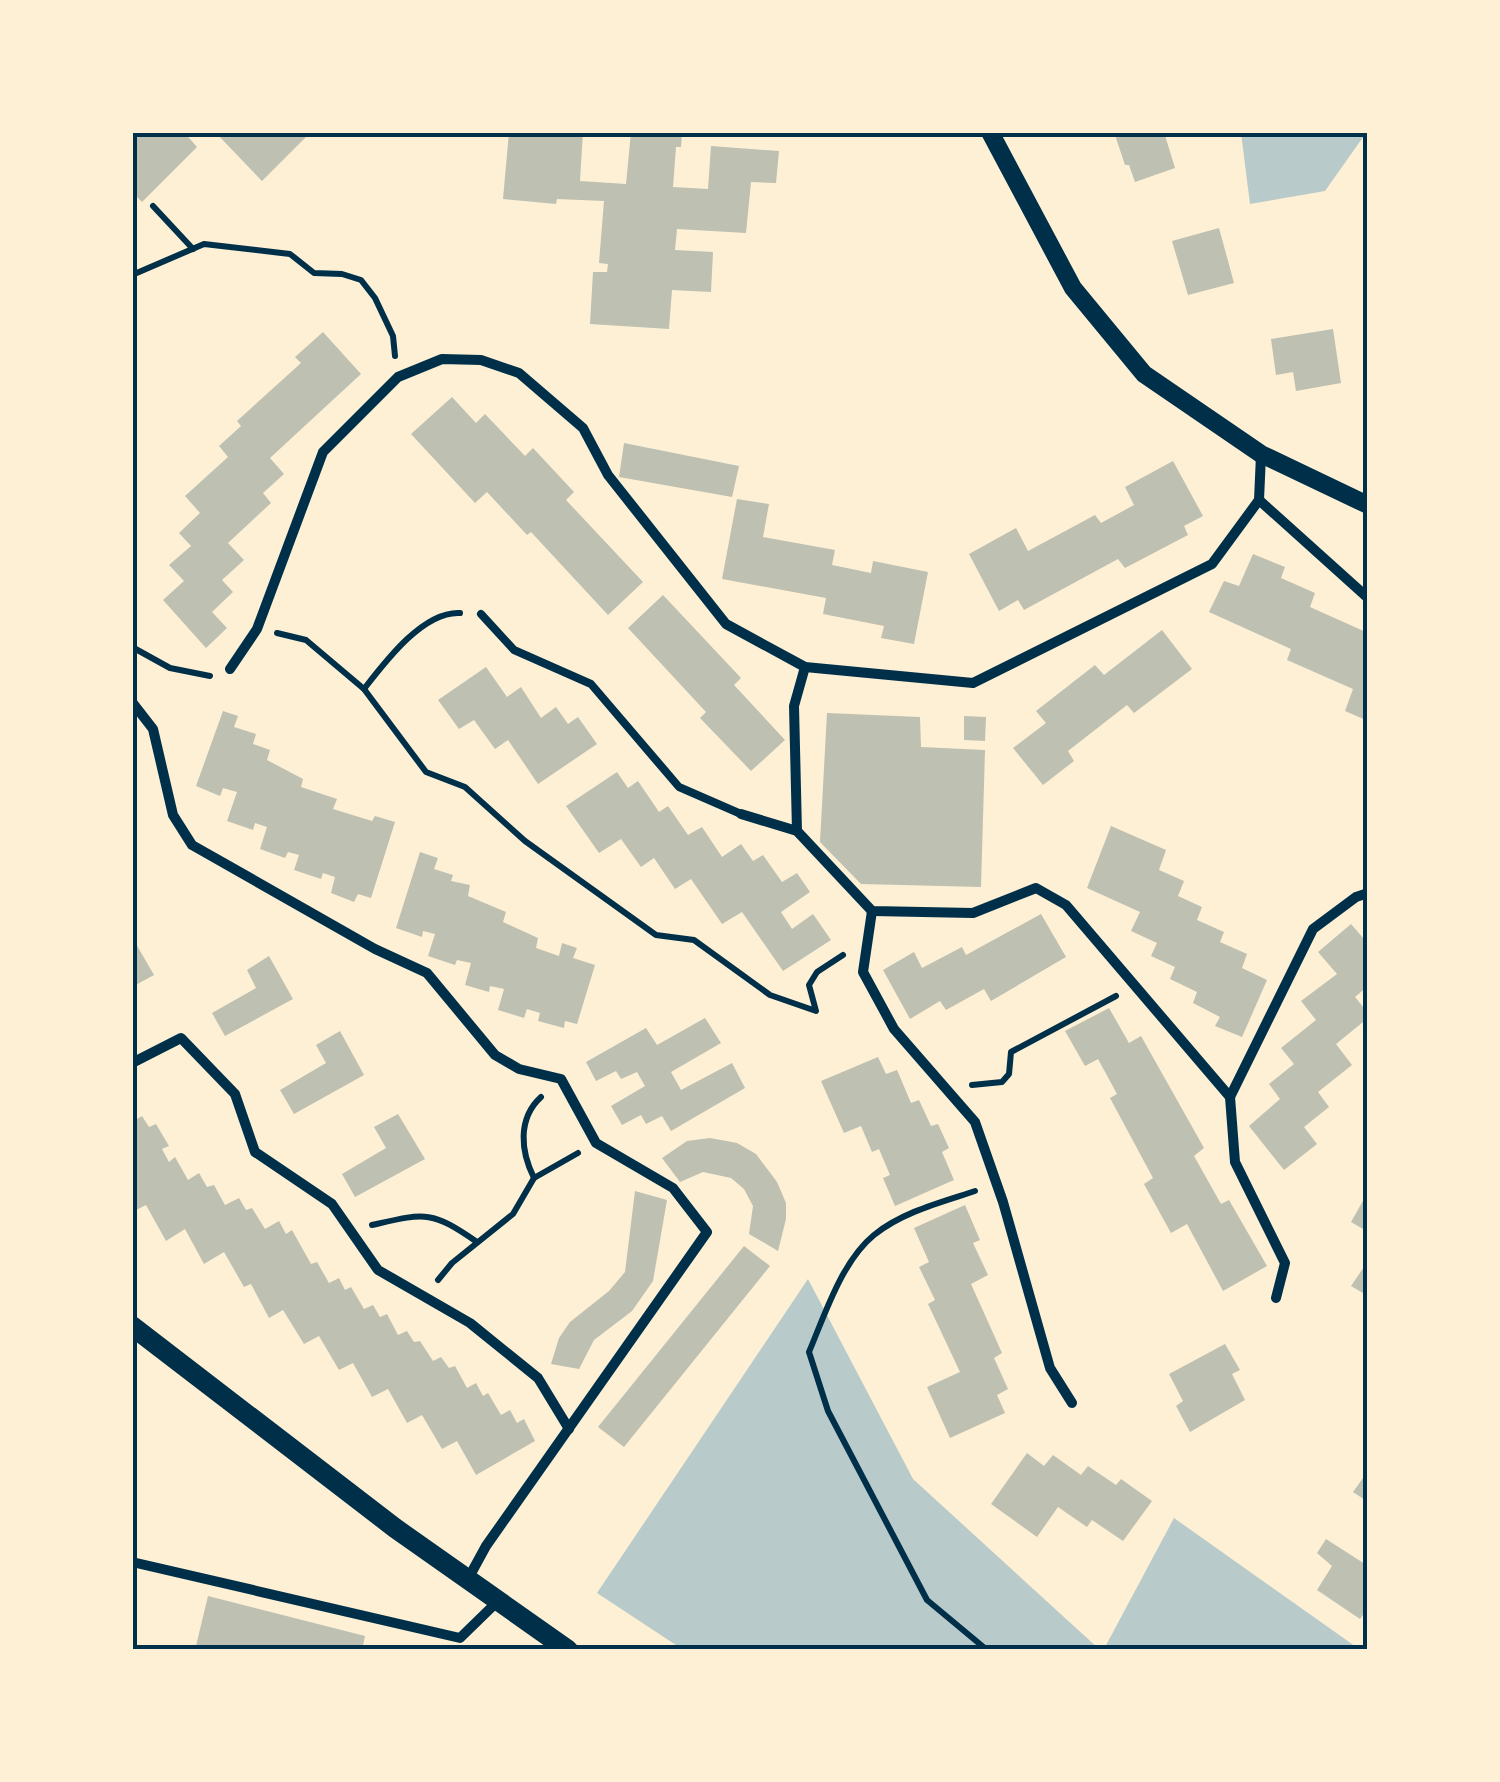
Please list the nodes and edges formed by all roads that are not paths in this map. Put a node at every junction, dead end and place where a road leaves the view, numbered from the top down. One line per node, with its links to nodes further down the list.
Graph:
1 (990, 132): 2 (street)
2 (1262, 454): 3 (street); 4 (street)
3 (1259, 500): 5 (street); 7 (street)
4 (1368, 505)
5 (1368, 598)
6 (481, 614): 10 (lane)
7 (805, 667): 8 (street); 11 (street)
8 (230, 670)
9 (132, 702): 19 (street)
10 (741, 814): 11 (street)
11 (798, 831): 13 (street)
12 (1368, 893): 15 (street)
13 (872, 911): 15 (street); 18 (street)
14 (132, 1063): 19 (street)
15 (1230, 1097): 16 (street)
16 (1276, 1298)
17 (132, 1326): 21 (main road)
18 (1072, 1404)
19 (569, 1428): 21 (street)
20 (132, 1562): 22 (street)
21 (467, 1580): 22 (main road)
22 (497, 1602): 23 (main road)
23 (568, 1650)

